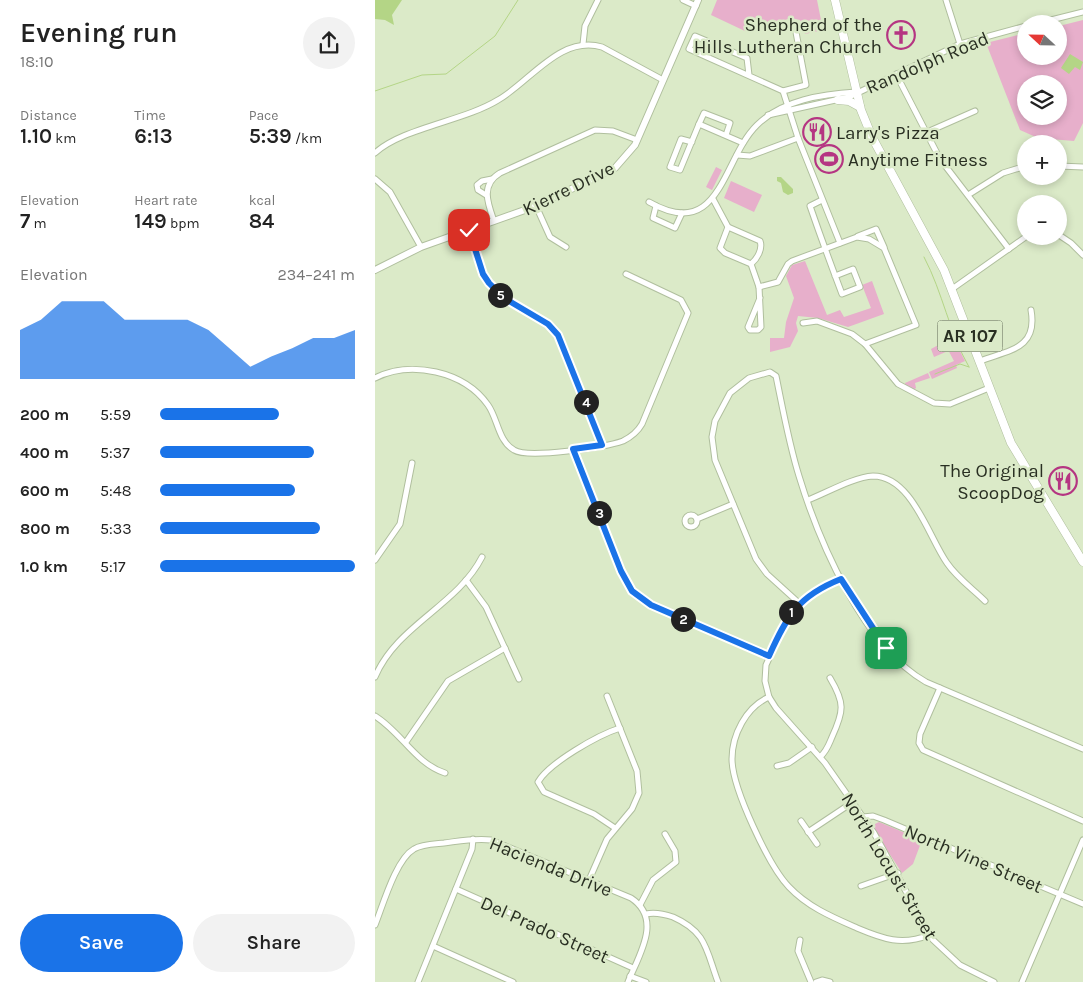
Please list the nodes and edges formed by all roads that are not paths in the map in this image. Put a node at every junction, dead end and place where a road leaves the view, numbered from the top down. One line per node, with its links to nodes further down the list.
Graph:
1 (598, 0): 10 (street)
2 (683, 0): 5 (street)
3 (835, 0): 16 (main road, AR 107)
4 (946, 0): 11 (street)
5 (697, 3): 14 (street, Kierre Drive)
6 (1083, 12): 7 (street)
7 (1067, 16)
8 (795, 27): 15 (street)
9 (1017, 28): 11 (street, Randolph Road)
10 (583, 44): 14 (street); 28 (street)
11 (960, 44): 12 (street, Randolph Road)
12 (895, 74): 16 (street, Randolph Road); 22 (street)
13 (749, 75): 13 (street); 15 (street)
14 (663, 80): 25 (street, Kierre Drive)
15 (783, 91): 19 (street)
16 (857, 92): 17 (street, Randolph Road); 18 (main road, AR 107); 19 (street, Randolph Road)
17 (838, 100): 18 (main road); 19 (street, Randolph Road)
18 (861, 107): 61 (main road, AR 107)
19 (787, 108): 24 (street); 27 (street, Randolph Road)
20 (975, 111): 22 (street)
21 (699, 124): 23 (street); 23 (street); 26 (street)
22 (925, 133): 36 (street)
23 (726, 136): 27 (street)
24 (798, 138): 29 (street); 38 (street)
25 (637, 140): 34 (street); 40 (street, Kierre Drive)
26 (692, 142): 26 (street)
27 (743, 143): 29 (street, Randolph Road)
28 (375, 153)
29 (737, 155): 37 (street, Randolph Road)
30 (1067, 167): 31 (street)
31 (1083, 168)
32 (1017, 169): 36 (street)
33 (375, 178): 50 (street)
34 (492, 179): 35 (street); 35 (street)
35 (486, 195): 43 (street)
36 (968, 195): 53 (street)
37 (713, 199): 42 (street); 44 (street)
38 (822, 200): 48 (street); 54 (street)
39 (649, 202): 41 (street)
40 (536, 206): 43 (street, Kierre Drive); 51 (street)
41 (656, 206): 42 (street); 42 (street)
42 (682, 213)
43 (494, 221): 45 (street, Kierre Drive)
44 (728, 227): 56 (street); 56 (street)
45 (469, 230): 50 (street, Kierre Drive); 69 (street)
46 (857, 237): 48 (street); 52 (street); 52 (street)
47 (1067, 240): 55 (street)
48 (839, 243): 54 (street)
49 (1017, 243): 53 (street)
50 (421, 247): 57 (street, Kierre Drive)
51 (566, 247)
52 (884, 248): 65 (street)
53 (1009, 248): 61 (street)
54 (825, 249): 59 (street); 60 (street)
55 (1083, 255)
56 (751, 264): 60 (street)
57 (375, 270)
58 (626, 274): 69 (street)
59 (835, 276): 59 (street)
60 (759, 287): 62 (street)
61 (952, 289): 66 (main road, AR 107)
62 (760, 298): 62 (street)
63 (1031, 310): 66 (street)
64 (803, 323): 65 (street)
65 (865, 344): 68 (street)
66 (980, 361): 68 (main road, AR 107)
67 (375, 378): 70 (street)
68 (989, 388): 77 (main road, AR 107)
69 (602, 445): 70 (street)
70 (573, 449): 83 (street)
71 (412, 463): 76 (street)
72 (808, 500): 73 (street); 78 (street); 80 (street)
73 (733, 504): 74 (street); 81 (street)
74 (697, 518)
75 (482, 557): 79 (street)
76 (375, 560)
77 (1083, 562)
78 (841, 579): 81 (street); 87 (street)
79 (466, 580): 82 (street); 84 (street)
80 (985, 601)
81 (799, 603): 83 (street)
82 (505, 648): 86 (street); 92 (street)
83 (769, 656): 89 (street)
84 (375, 677)
85 (831, 678): 95 (street)
86 (519, 679)
87 (940, 688): 94 (street); 101 (street)
88 (607, 696): 91 (street)
89 (769, 697): 93 (street); 117 (street)
90 (375, 716): 92 (street)
91 (619, 728): 102 (street); 102 (street)
92 (406, 742): 97 (street)
93 (812, 747): 95 (street, North Locust Street); 96 (street)
94 (1083, 750)
95 (820, 756): 98 (street, North Locust Street)
96 (777, 766)
97 (445, 773)
98 (853, 802): 99 (street, North Locust Street); 103 (street)
99 (863, 817): 108 (street, North Locust Street); 112 (street, North Vine Street)
100 (801, 821): 103 (street)
101 (1083, 821)
102 (615, 828): 109 (street)
103 (808, 832): 107 (street)
104 (665, 834): 114 (street)
105 (473, 839): 109 (street, Hacienda Drive); 111 (street); 116 (street, Hacienda Drive)
106 (1083, 840): 112 (street)
107 (817, 844)
108 (897, 873): 110 (street); 117 (street, North Locust Street)
109 (589, 880): 114 (street, Hacienda Drive)
110 (861, 886)
111 (456, 890): 119 (street); 120 (street, Del Prado Street)
112 (1060, 894): 113 (street, North Vine Street); 131 (street)
113 (1083, 904)
114 (641, 906): 115 (street)
115 (646, 914): 120 (street); 126 (street)
116 (375, 925)
117 (929, 935): 130 (street, North Locust Street)
118 (800, 940): 127 (street)
119 (433, 946): 122 (street); 123 (street)
120 (633, 968): 121 (street)
121 (630, 976): 124 (street); 125 (street)
122 (418, 982)
123 (513, 982)
124 (628, 982)
125 (646, 982)
126 (718, 982)
127 (811, 982)
128 (816, 982): 129 (street)
129 (830, 982)
130 (994, 982)
131 (1022, 982)

